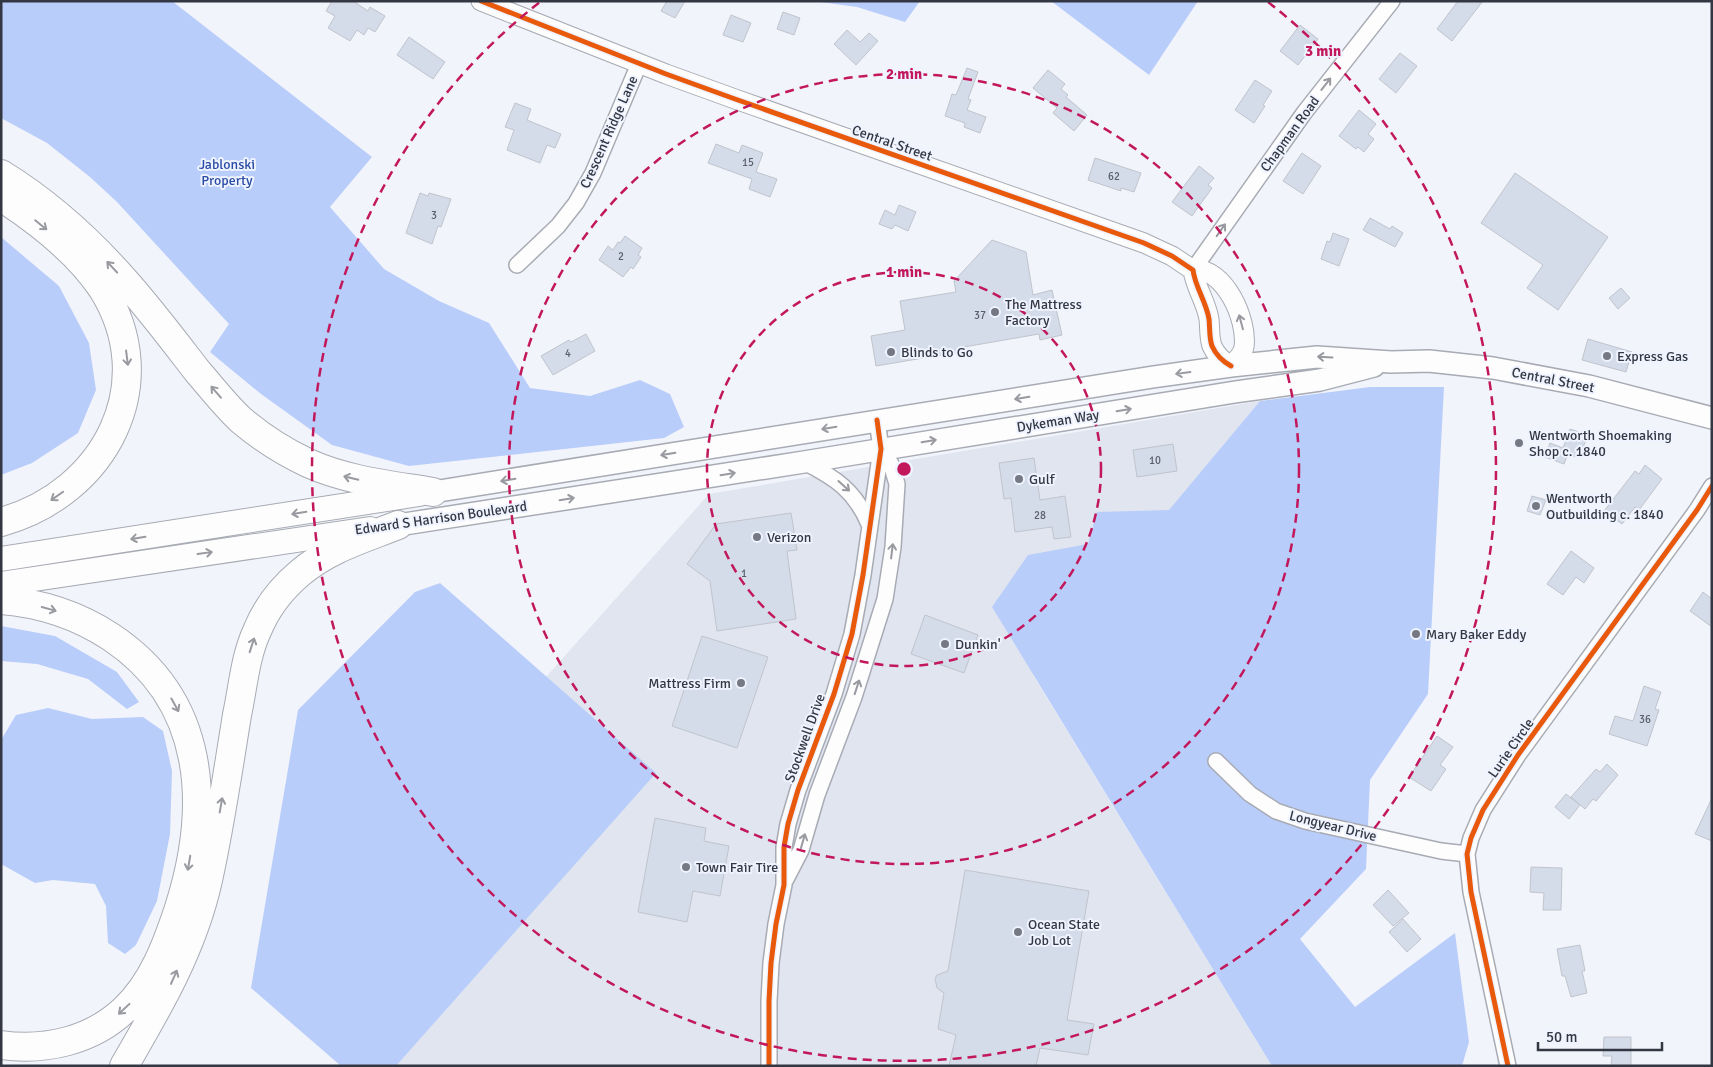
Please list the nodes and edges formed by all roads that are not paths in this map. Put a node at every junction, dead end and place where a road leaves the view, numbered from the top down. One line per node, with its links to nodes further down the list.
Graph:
1 (481, 1): 3 (street, Central Street)
2 (1392, 1): 7 (street, Chapman Road, one-way to 2)
3 (639, 64): 6 (street, Crescent Ridge Lane); 7 (street, Central Street)
4 (1, 174): 16 (highway, one-way to 4)
5 (1, 197): 17 (highway, one-way to 17)
6 (517, 266)
7 (1193, 270): 9 (street); 9 (street, Central Street, one-way to 7)
8 (1391, 362): 9 (main road, Central Street, one-way to 9); 10 (main road, Central Street); 11 (main road, Central Street)
9 (1231, 366): 10 (street); 12 (main road, Dykeman Way, one-way to 12)
10 (1235, 392): 13 (main road, Dykeman Way, one-way to 10)
11 (1712, 418)
12 (877, 420): 13 (street, Stockwell Drive); 16 (main road, Edward S Harrison Boulevard, one-way to 16)
13 (881, 449): 14 (main road, Edward S Harrison Boulevard); 18 (street, Stockwell Drive); 25 (street, Stockwell Drive, one-way to 13)
14 (804, 462): 18 (street, one-way to 18); 19 (main road, Edward S Harrison Boulevard, one-way to 14)
15 (1712, 486): 24 (street, Lurie Circle)
16 (433, 492): 20 (main road, Edward S Harrison Boulevard, one-way to 20)
17 (1, 522)
18 (869, 524): 25 (street, Stockwell Drive)
19 (398, 525): 21 (main road, Edward S Harrison Boulevard, one-way to 19); 27 (highway, one-way to 19)
20 (1, 559)
21 (1, 584)
22 (1, 600): 26 (highway, one-way to 26)
23 (1216, 761): 24 (street, Longyear Drive)
24 (1467, 854): 29 (street, Lurie Circle)
25 (784, 885): 28 (street, Stockwell Drive)
26 (1, 1045)
27 (124, 1066)
28 (769, 1066)
29 (1508, 1066)

